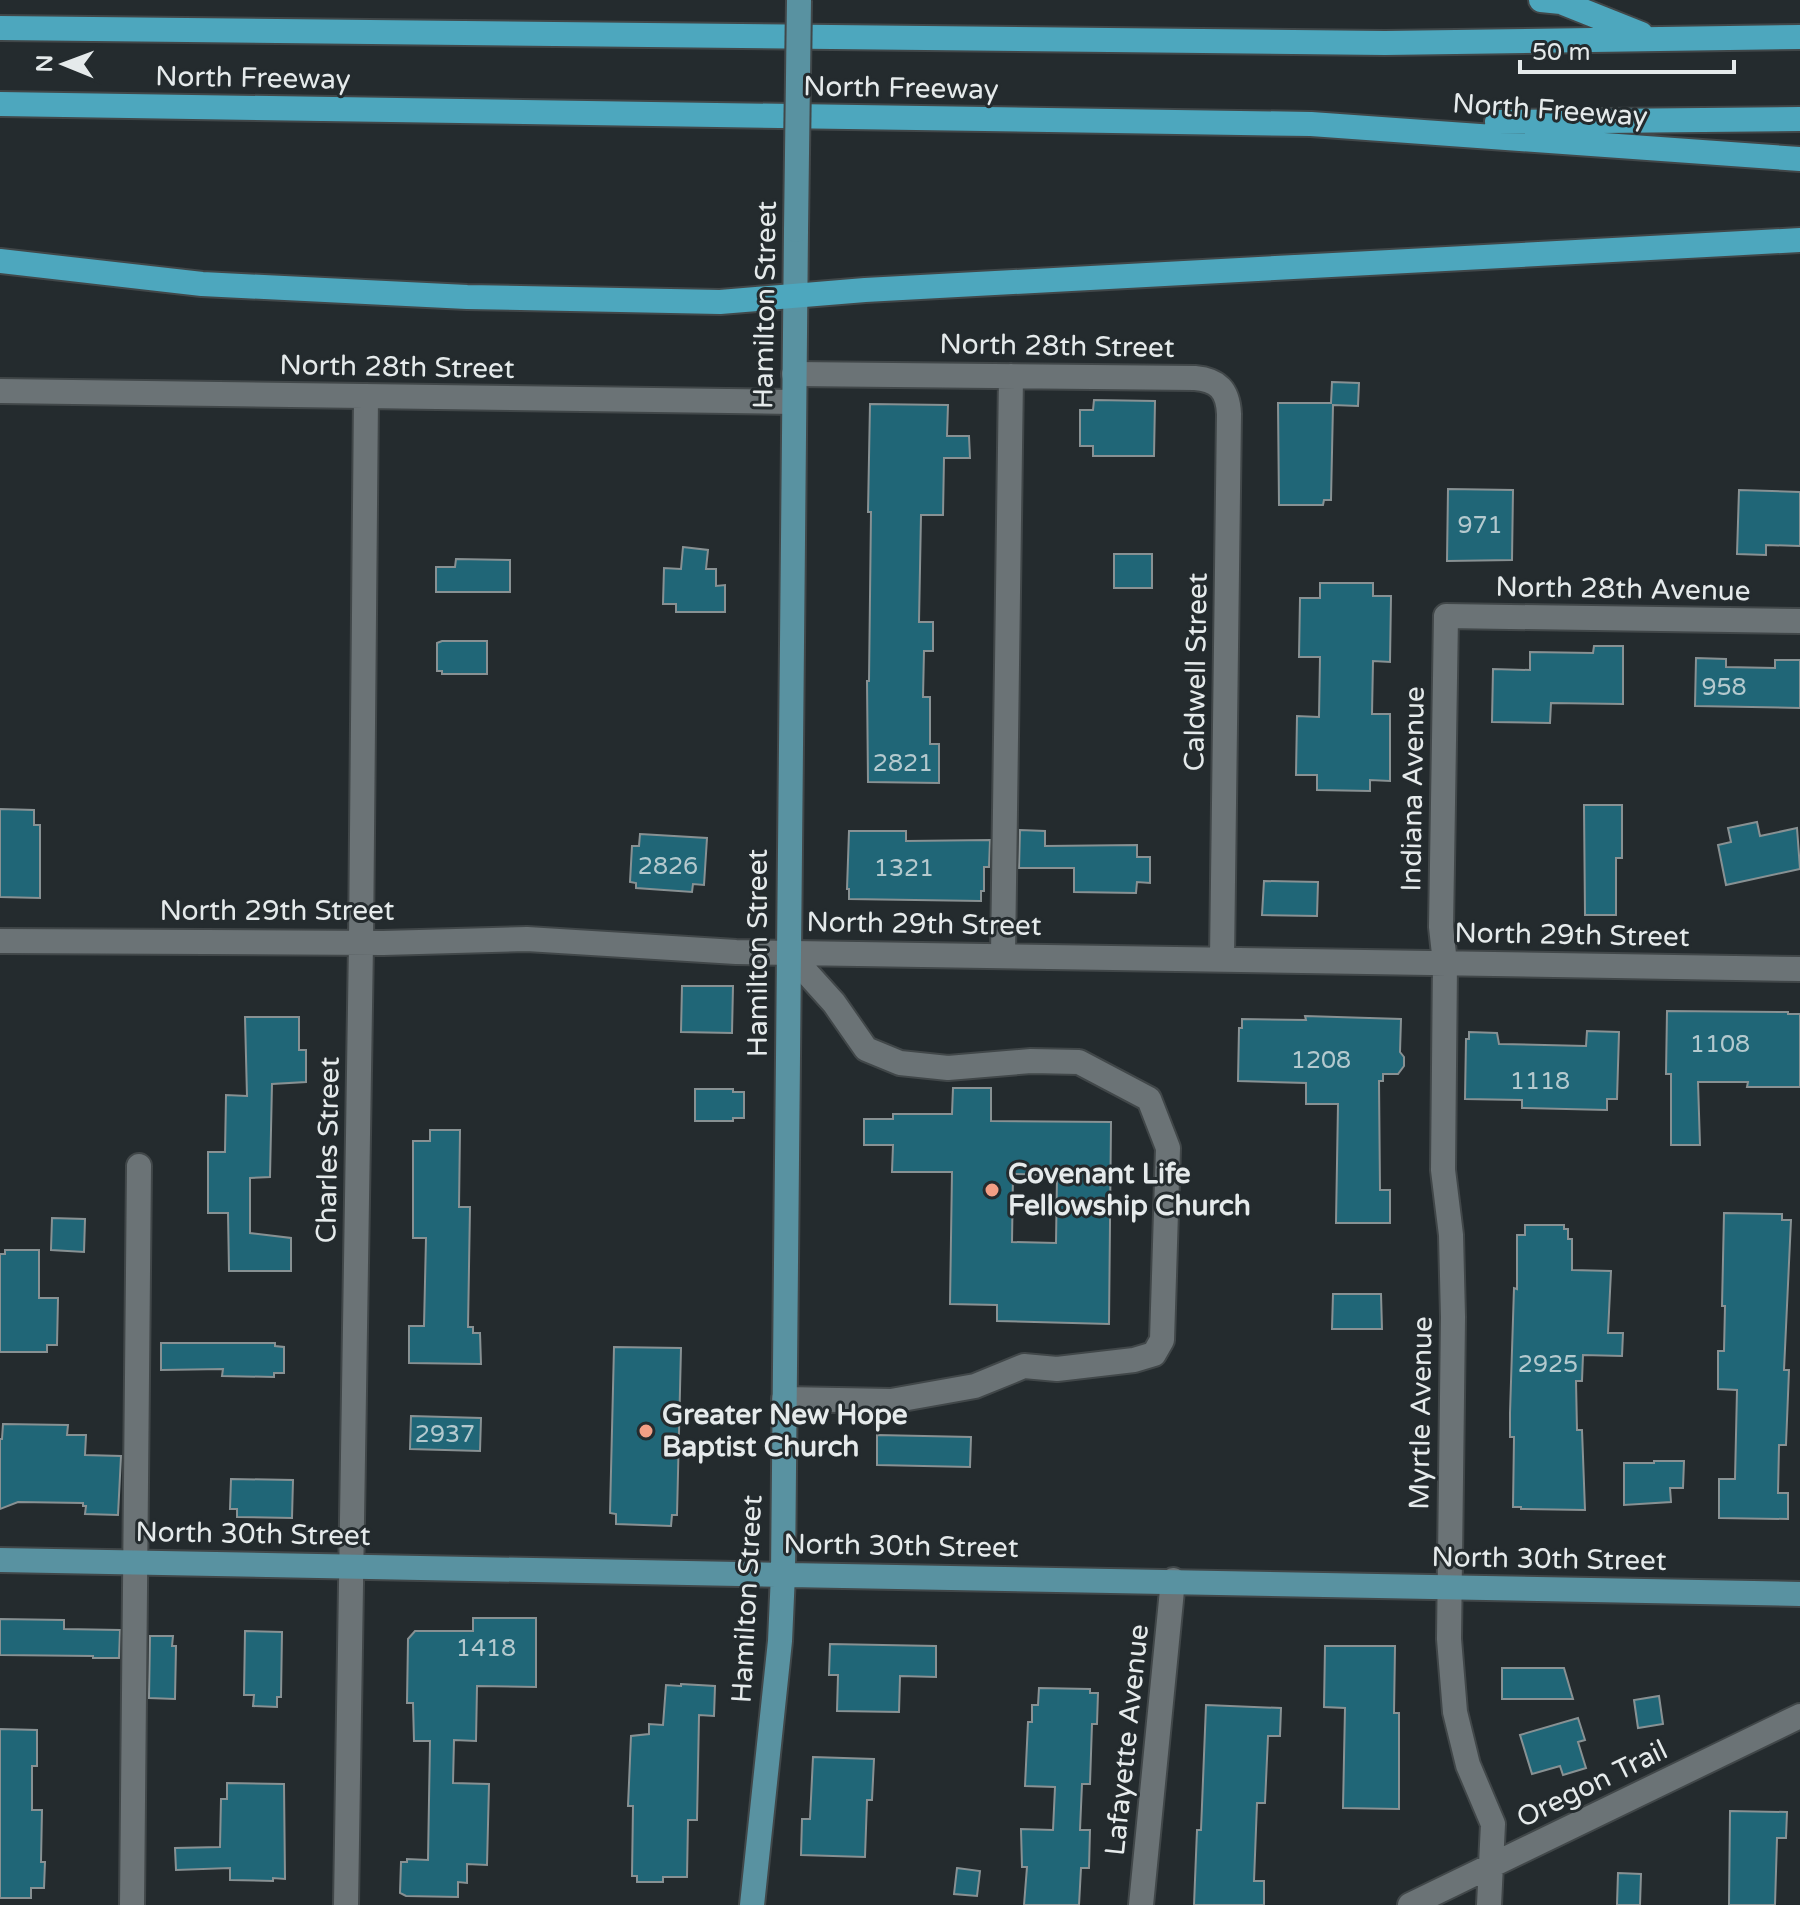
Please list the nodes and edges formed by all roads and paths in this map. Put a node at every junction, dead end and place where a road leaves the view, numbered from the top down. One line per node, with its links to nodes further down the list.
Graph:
1 (799, 0): 12 (main road, Hamilton Street, bridge)
2 (1541, 0): 4 (highway)
3 (0, 28): 4 (highway, North Freeway)
4 (1651, 37): 5 (highway, North Freeway)
5 (1800, 37)
6 (0, 104): 8 (highway, North Freeway)
7 (1800, 119): 8 (highway)
8 (1311, 124): 9 (highway, North Freeway)
9 (1800, 159)
10 (1800, 240): 12 (highway)
11 (0, 261): 12 (highway)
12 (794, 296): 13 (main road, Hamilton Street)
13 (794, 374): 14 (street, North 28th Street); 18 (main road, Hamilton Street)
14 (1011, 376): 15 (street, North 28th Street); 24 (street)
15 (1222, 387): 25 (street, Caldwell Street)
16 (0, 391): 17 (street, North 28th Street)
17 (366, 396): 18 (street, North 28th Street); 22 (street, Charles Street)
18 (793, 402): 23 (main road, Hamilton Street)
19 (1446, 616): 20 (street, North 28th Avenue); 26 (street, Indiana Avenue)
20 (1800, 621)
21 (0, 941): 22 (street, North 29th Street)
22 (361, 943): 23 (street, North 29th Street); 32 (street, Charles Street)
23 (788, 952): 24 (street, North 29th Street); 29 (main road, Hamilton Street); 29 (street)
24 (1003, 955): 25 (street, North 29th Street)
25 (1222, 959): 26 (street, North 29th Street)
26 (1445, 963): 27 (street, North 29th Street); 35 (street, Myrtle Avenue)
27 (1800, 969)
28 (139, 1166): 31 (street)
29 (784, 1399): 33 (main road, Hamilton Street)
30 (0, 1560): 31 (main road, North 30th Street)
31 (134, 1563): 32 (main road, North 30th Street); 39 (street)
32 (350, 1566): 33 (main road, North 30th Street); 40 (street, Charles Street)
33 (783, 1574): 34 (main road, North 30th Street); 41 (main road, Hamilton Street)
34 (1173, 1580): 35 (main road, North 30th Street); 42 (street, Lafayette Avenue)
35 (1448, 1587): 36 (main road, North 30th Street); 38 (street, Myrtle Avenue)
36 (1800, 1594)
37 (1800, 1716): 38 (street, Oregon Trail)
38 (1491, 1866): 43 (street, Oregon Trail); 44 (street, Myrtle Avenue)
39 (132, 1905)
40 (346, 1905)
41 (752, 1905)
42 (1141, 1905)
43 (1410, 1905)
44 (1489, 1905)

